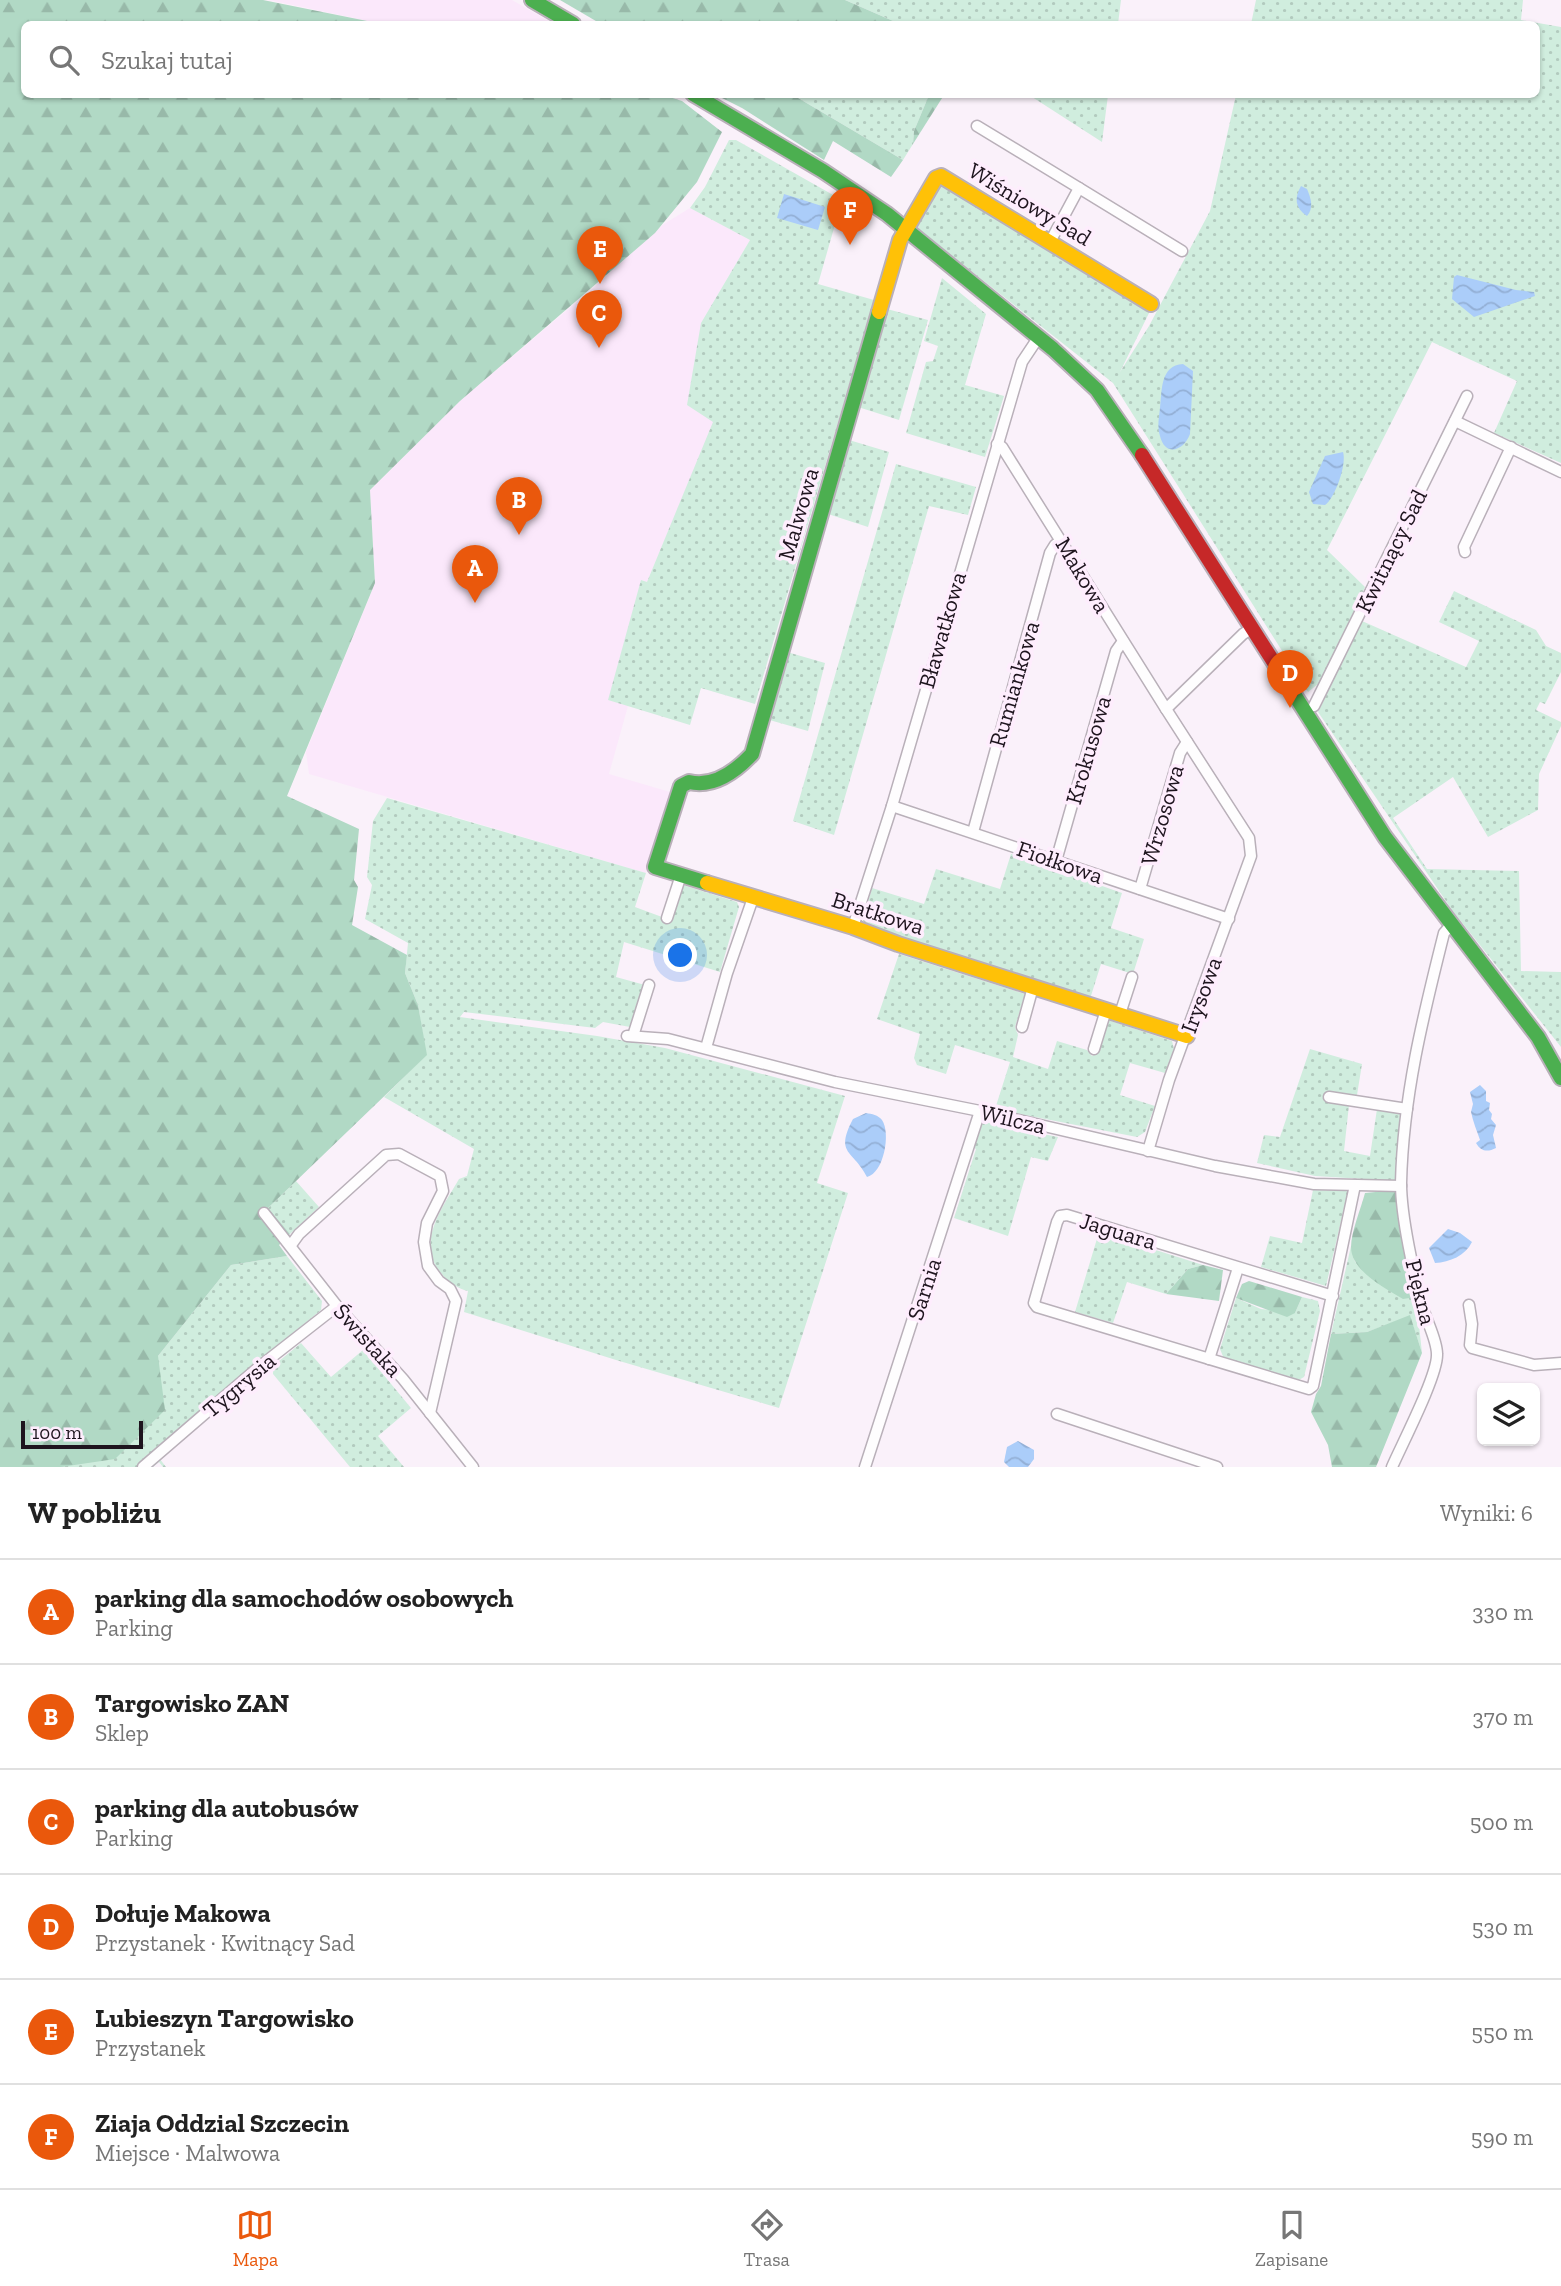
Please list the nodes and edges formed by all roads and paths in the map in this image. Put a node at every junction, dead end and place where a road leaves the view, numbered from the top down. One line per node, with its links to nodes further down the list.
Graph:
1 (532, 0): 2 (street)
2 (568, 21)
3 (700, 98): 6 (street)
4 (977, 126): 5 (street, Wiśniowy Sad)
5 (1079, 188): 7 (street); 8 (street, Wiśniowy Sad)
6 (907, 229): 7 (street, Wiśniowy Sad); 10 (street); 23 (street, Malwowa)
7 (1050, 242): 9 (street, Wiśniowy Sad)
8 (1182, 251)
9 (1151, 304)
10 (1038, 338): 13 (street, Bławatkowa); 18 (street)
11 (1467, 396): 12 (street, Kwitnący Sad)
12 (1455, 421): 14 (street); 20 (street, Kwitnący Sad)
13 (997, 444): 16 (street, Makowa); 24 (street, Bławatkowa)
14 (1511, 447): 15 (street); 17 (street)
15 (1561, 472)
16 (1061, 541): 19 (street, Makowa); 25 (street, Rumiankowa)
17 (1465, 552)
18 (1252, 628): 21 (street); 33 (street)
19 (1123, 641): 21 (street, Makowa); 27 (street, Krokusowa)
20 (1314, 706)
21 (1166, 709): 22 (street, Makowa)
22 (1187, 742): 26 (street, Makowa); 29 (street, Wrzosowa)
23 (701, 785): 28 (street, Bratkowa)
24 (891, 806): 25 (street, Fiołkowa); 34 (street, Bławatkowa)
25 (973, 832): 27 (street, Fiołkowa)
26 (1249, 838): 32 (street, Irysowa)
27 (1056, 861): 29 (street, Fiołkowa)
28 (681, 875): 30 (street, Bratkowa); 31 (street)
29 (1140, 889): 32 (street, Fiołkowa)
30 (753, 898): 34 (street, Bratkowa); 41 (street)
31 (667, 918)
32 (1229, 919): 40 (street, Irysowa)
33 (1451, 925): 43 (street); 45 (street, Piękna)
34 (853, 927): 37 (street, Bratkowa)
35 (1132, 977): 38 (street)
36 (649, 985): 41 (street, Wilcza)
37 (1033, 987): 38 (street, Bratkowa); 39 (street)
38 (1113, 1012): 40 (street, Bratkowa); 42 (street)
39 (1022, 1027)
40 (1186, 1036): 47 (street, Irysowa)
41 (706, 1048): 46 (street, Wilcza)
42 (1094, 1049)
43 (1561, 1078)
44 (1329, 1097): 45 (street)
45 (1406, 1109): 49 (street, Piękna)
46 (980, 1111): 47 (street, Wilcza); 62 (street, Sarnia)
47 (1148, 1151): 48 (street, Wilcza)
48 (1355, 1185): 49 (street, Wilcza); 53 (street, Jaguara)
49 (1401, 1186): 64 (street, Piękna)
50 (264, 1213): 51 (street, Świstaka)
51 (291, 1245): 55 (street, Świstaka); 58 (street)
52 (1238, 1268): 53 (street, Jaguara); 56 (street); 56 (street, Jaguara)
53 (1333, 1296): 56 (street, Jaguara)
54 (1469, 1305): 57 (street)
55 (337, 1306): 58 (street, Świstaka); 60 (street, Tygrysia)
56 (1209, 1359)
57 (1561, 1363)
58 (430, 1413): 61 (street, Świstaka)
59 (1056, 1414): 63 (street)
60 (143, 1467)
61 (473, 1467)
62 (865, 1467)
63 (1217, 1467)
64 (1392, 1467)

